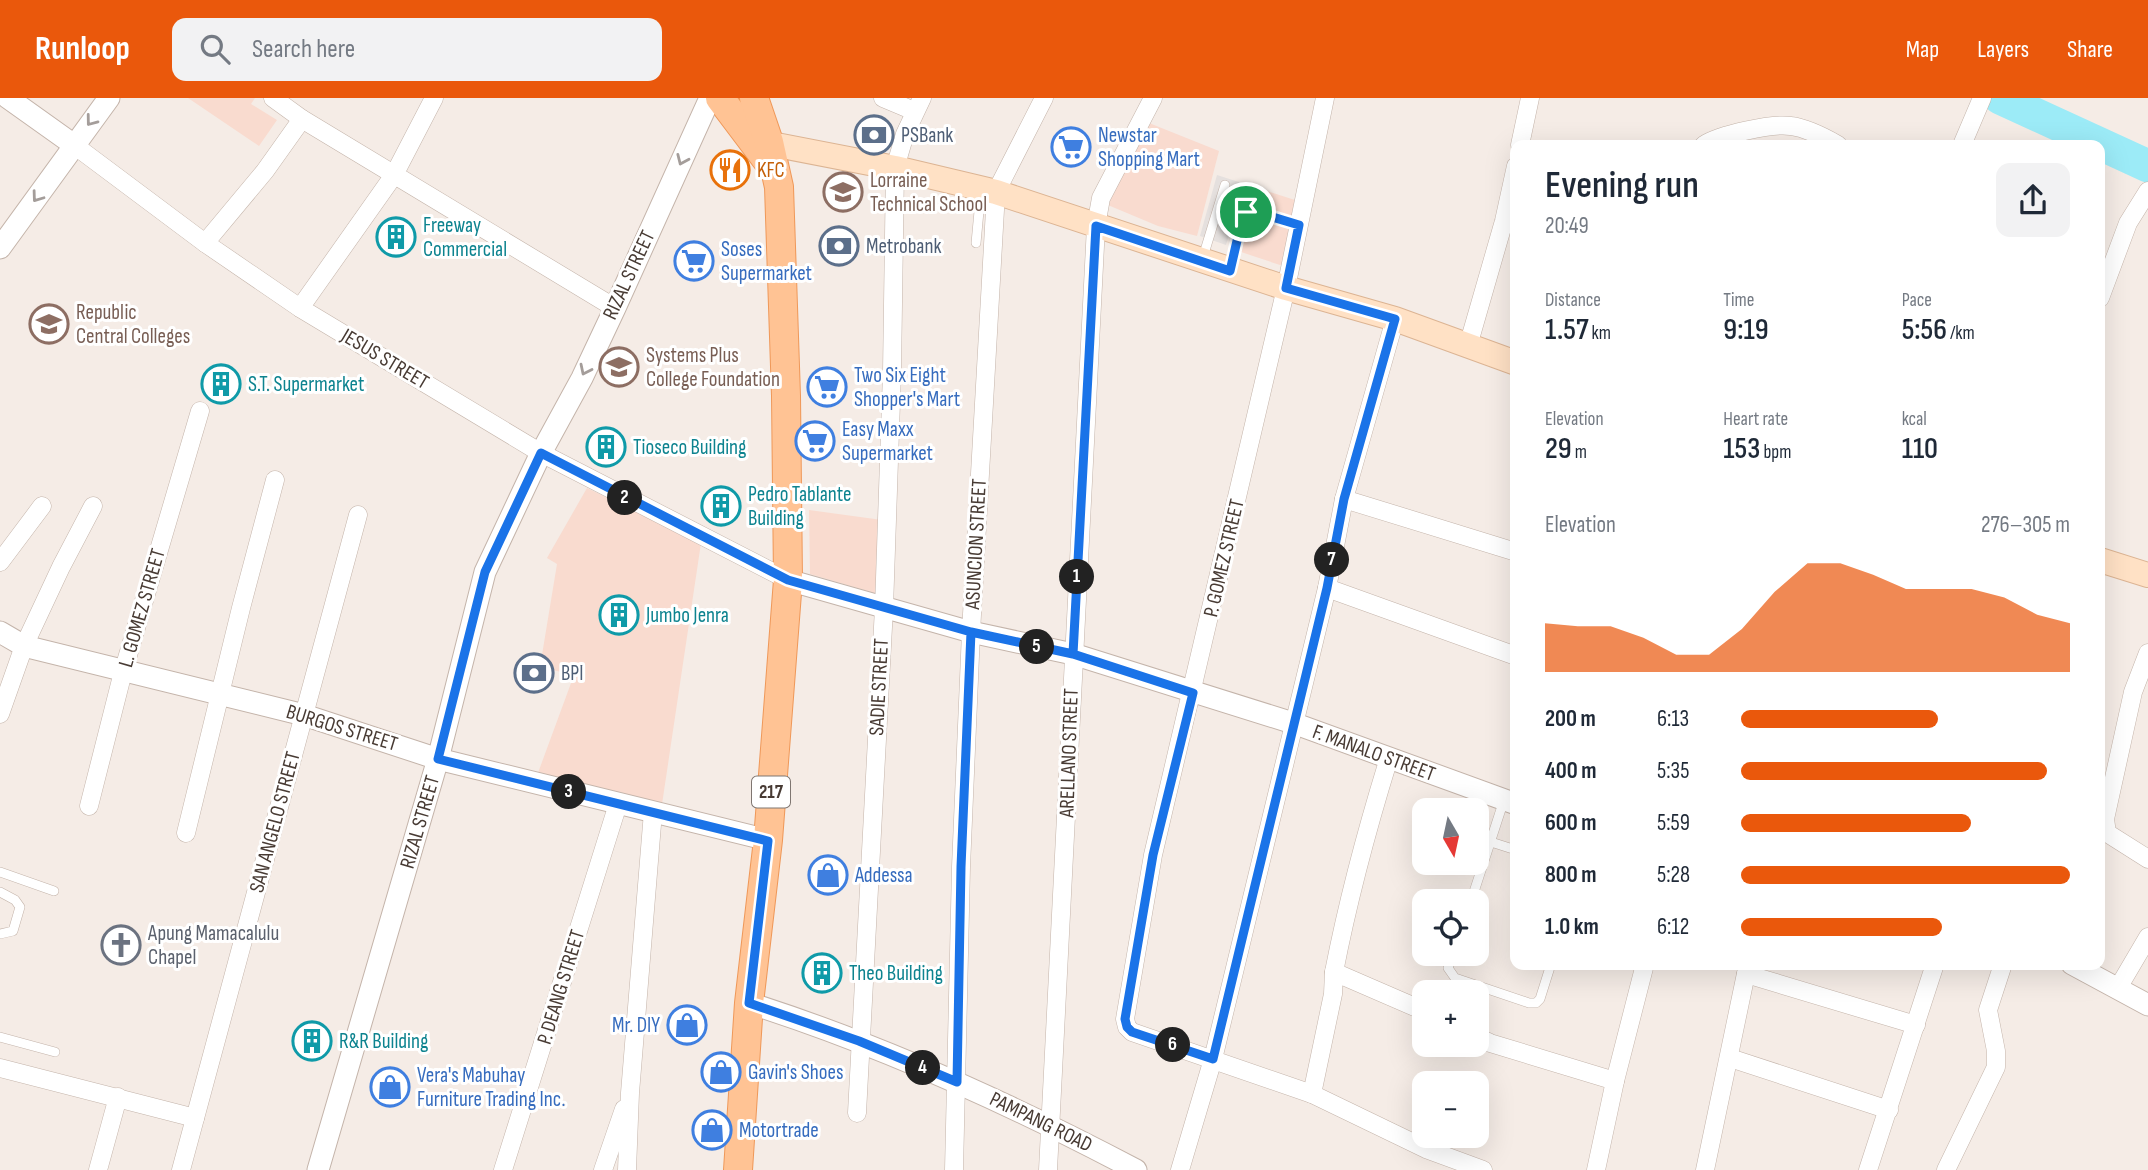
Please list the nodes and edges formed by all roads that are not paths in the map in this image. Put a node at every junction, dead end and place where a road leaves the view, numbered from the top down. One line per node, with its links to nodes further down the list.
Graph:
1 (8, 98): 21 (street, JESUS STREET)
2 (109, 98): 21 (street, one-way to 21)
3 (273, 98): 15 (street)
4 (434, 98): 23 (street)
5 (710, 98): 38 (street, RIZAL STREET, one-way to 38)
6 (720, 98): 20 (main road, 217)
7 (754, 98): 20 (main road, 217)
8 (883, 98): 14 (street)
9 (1044, 98): 25 (street, ASUNCION STREET)
10 (1153, 98): 29 (street, ARELLANO STREET)
11 (1325, 98): 28 (street, P. GOMEZ STREET)
12 (1530, 98): 16 (street)
13 (1981, 100): 19 (street)
14 (918, 105): 22 (street, SADIE STREET)
15 (302, 119): 23 (street); 30 (street)
16 (1521, 140)
17 (1713, 140): 18 (street)
18 (1828, 140)
19 (1964, 140)
20 (760, 141): 22 (main road); 53 (main road, 217)
21 (74, 145): 30 (street, JESUS STREET); 32 (street, one-way to 32)
22 (895, 168): 25 (main road); 55 (street, SADIE STREET)
23 (394, 175): 37 (street); 38 (street)
24 (1225, 185): 33 (lane)
25 (988, 191): 29 (main road); 31 (lane); 57 (street, ASUNCION STREET)
26 (2148, 191): 35 (street)
27 (1510, 223): 40 (street)
28 (1299, 225): 34 (lane); 36 (street, P. GOMEZ STREET)
29 (1096, 226): 33 (main road); 60 (street, ARELLANO STREET)
30 (205, 243): 37 (street, JESUS STREET)
31 (976, 243)
32 (0, 248)
33 (1202, 261): 34 (main road)
34 (1230, 271): 36 (main road)
35 (2105, 285)
36 (1286, 288): 39 (main road); 64 (street, P. GOMEZ STREET)
37 (300, 308): 43 (street, JESUS STREET)
38 (615, 308): 43 (street, RIZAL STREET, one-way to 43)
39 (1395, 319): 40 (main road); 45 (street)
40 (1468, 346): 41 (main road)
41 (1510, 361)
42 (200, 411): 62 (street, L. GOMEZ STREET)
43 (541, 453): 53 (street, JESUS STREET); 69 (street, RIZAL STREET)
44 (275, 480): 63 (street)
45 (1344, 499): 49 (street); 54 (street)
46 (42, 506): 50 (street)
47 (93, 506): 58 (street)
48 (358, 516): 66 (street, SAN ANGELO STREET)
49 (1510, 550)
50 (0, 562)
51 (2105, 562): 52 (main road)
52 (2148, 575)
53 (788, 580): 55 (street, F. MANALO STREET); 75 (main road, 217)
54 (1327, 588): 61 (street); 67 (street)
55 (884, 608): 57 (street, F. MANALO STREET); 100 (street, SADIE STREET)
56 (0, 632): 58 (street, BURGOS STREET)
57 (971, 632): 60 (street, F. MANALO STREET); 107 (street, ASUNCION STREET)
58 (24, 646): 62 (street, BURGOS STREET); 65 (street)
59 (2148, 653): 78 (street)
60 (1073, 654): 64 (street, F. MANALO STREET); 114 (street, ARELLANO STREET)
61 (1510, 654)
62 (123, 672): 63 (street, BURGOS STREET); 72 (street, L. GOMEZ STREET)
63 (222, 693): 66 (street, BURGOS STREET); 74 (street)
64 (1193, 693): 67 (street, F. MANALO STREET); 104 (street, P. GOMEZ STREET)
65 (0, 714)
66 (304, 715): 69 (street, BURGOS STREET); 113 (street, SAN ANGELO STREET)
67 (1293, 723): 68 (street, F. MANALO STREET); 104 (street)
68 (1389, 758): 70 (street, F. MANALO STREET); 93 (street)
69 (438, 759): 71 (street, BURGOS STREET); 117 (street, RIZAL STREET)
70 (1510, 802): 76 (lane)
71 (618, 804): 73 (street, BURGOS STREET); 118 (street, P. DEANG STREET)
72 (89, 806)
73 (653, 812): 75 (street, BURGOS STREET); 108 (street)
74 (186, 833)
75 (768, 841): 95 (main road, 217)
76 (1492, 842): 77 (lane); 80 (lane)
77 (1510, 848)
78 (2148, 859)
79 (0, 872): 81 (lane)
80 (1475, 889)
81 (54, 891)
82 (0, 892): 83 (lane)
83 (0, 934)
84 (2148, 937): 94 (street)
85 (1449, 966): 86 (lane)
86 (1549, 970)
87 (1643, 970): 106 (street)
88 (1747, 970): 103 (street)
89 (1750, 970): 98 (street)
90 (1933, 970): 98 (street)
91 (2001, 970): 130 (street)
92 (2084, 970): 94 (street)
93 (1334, 972): 97 (street); 109 (street)
94 (2118, 988): 96 (street)
95 (749, 1003): 100 (street, PAMPANG ROAD); 121 (main road, 217)
96 (2148, 1005)
97 (1412, 1006)
98 (1916, 1025): 111 (street)
99 (0, 1037): 102 (lane)
100 (859, 1041): 107 (street, PAMPANG ROAD); 112 (street, SADIE STREET)
101 (1489, 1043): 106 (street)
102 (55, 1052)
103 (1730, 1058): 111 (street); 128 (street)
104 (1213, 1059): 109 (street); 125 (street)
105 (0, 1068): 110 (street)
106 (1615, 1081): 127 (street)
107 (957, 1082): 114 (street, PAMPANG ROAD); 122 (street, ASUNCION STREET)
108 (630, 1093): 119 (street); 120 (street)
109 (1312, 1094): 126 (street)
110 (118, 1097): 113 (street); 115 (street)
111 (1889, 1110): 129 (street)
112 (857, 1113)
113 (195, 1118): 116 (street, SAN ANGELO STREET)
114 (1052, 1125): 123 (street, ARELLANO STREET); 124 (street, PAMPANG ROAD)
115 (98, 1170)
116 (181, 1170)
117 (317, 1170)
118 (503, 1170)
119 (603, 1170)
120 (627, 1170)
121 (738, 1170)
122 (954, 1170)
123 (1048, 1170)
124 (1136, 1170)
125 (1180, 1170)
126 (1483, 1170)
127 (1596, 1170)
128 (1705, 1170)
129 (1868, 1170)
130 (1946, 1170)

